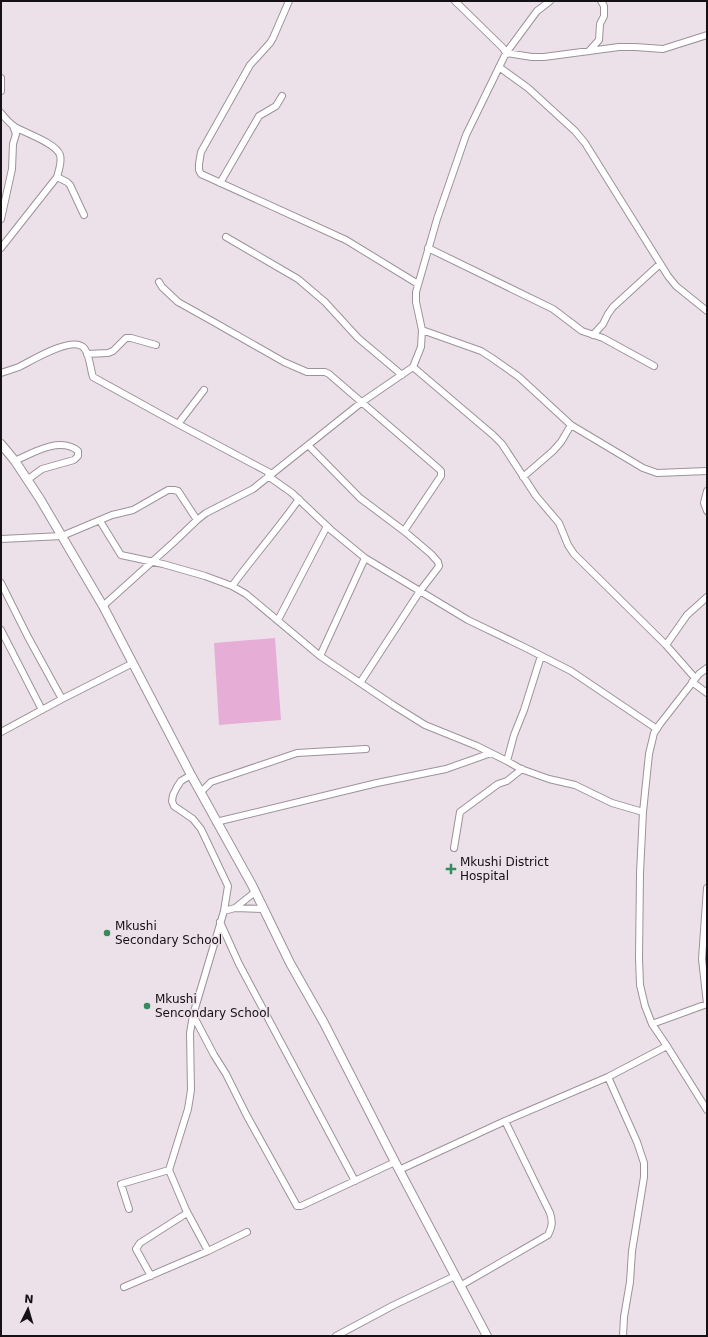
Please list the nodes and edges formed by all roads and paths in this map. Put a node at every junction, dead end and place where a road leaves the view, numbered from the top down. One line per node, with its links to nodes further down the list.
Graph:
1 (289, 1): 15 (street)
2 (455, 1): 7 (street)
3 (550, 1): 7 (street)
4 (601, 1): 6 (street)
5 (707, 34): 6 (street)
6 (589, 51): 7 (street)
7 (506, 53): 8 (street)
8 (499, 67): 20 (street); 21 (street)
9 (1, 78): 10 (street)
10 (1, 91)
11 (282, 96): 15 (street)
12 (1, 113): 13 (street)
13 (13, 126): 14 (street); 17 (street)
14 (57, 177): 16 (street); 19 (street)
15 (220, 183): 23 (street)
16 (84, 215)
17 (1, 219)
18 (226, 237): 32 (street)
19 (1, 248)
20 (428, 248): 23 (street); 26 (street)
21 (660, 264): 24 (street); 26 (street)
22 (160, 282): 34 (street)
23 (418, 284): 25 (street)
24 (707, 311)
25 (422, 330): 30 (street); 36 (street)
26 (593, 335): 29 (street)
27 (156, 345): 28 (street)
28 (87, 354): 31 (street); 35 (street)
29 (654, 366)
30 (413, 367): 32 (street); 42 (street)
31 (1, 373)
32 (402, 375): 34 (street)
33 (204, 390): 35 (street)
34 (362, 402): 38 (street); 50 (street)
35 (178, 424): 41 (street)
36 (571, 425): 40 (street); 42 (street)
37 (1, 444): 39 (street)
38 (308, 445): 41 (street); 50 (street)
39 (14, 461): 43 (street); 43 (street)
40 (707, 471)
41 (270, 475): 45 (street); 47 (street)
42 (523, 477): 63 (street)
43 (27, 480): 51 (street)
44 (707, 491): 46 (street)
45 (299, 499): 49 (street); 56 (street)
46 (707, 511)
47 (197, 520): 48 (street); 54 (street)
48 (100, 521): 51 (street); 54 (street)
49 (327, 526): 53 (street); 60 (street)
50 (404, 531): 57 (street)
51 (62, 536): 52 (street); 59 (street)
52 (1, 539)
53 (365, 558): 57 (street); 64 (street)
54 (152, 563): 56 (street); 59 (street)
55 (1, 583): 71 (street)
56 (232, 586): 60 (street)
57 (420, 591): 65 (street); 69 (street)
58 (707, 597): 63 (street)
59 (103, 606): 66 (street)
60 (278, 620): 64 (street)
61 (1, 630): 62 (street)
62 (4, 641): 72 (street)
63 (666, 645): 68 (street)
64 (320, 656): 69 (street)
65 (541, 656): 73 (street); 77 (street)
66 (133, 663): 71 (street); 79 (street)
67 (707, 668): 68 (street)
68 (694, 680): 70 (street); 73 (street)
69 (360, 683): 76 (street)
70 (707, 693)
71 (62, 699): 72 (street)
72 (42, 710): 74 (street)
73 (657, 729): 81 (street)
74 (1, 732)
75 (366, 749): 80 (street)
76 (491, 753): 77 (street); 82 (street)
77 (507, 761): 78 (street)
78 (522, 769): 81 (street); 83 (street)
79 (191, 775): 80 (street); 88 (street)
80 (201, 792): 82 (street)
81 (643, 812): 92 (street)
82 (216, 822): 85 (street)
83 (454, 848)
84 (707, 888): 90 (street)
85 (255, 892): 86 (street); 87 (street)
86 (235, 908): 87 (street); 88 (street)
87 (264, 909): 97 (street)
88 (224, 911): 89 (street)
89 (220, 922): 91 (street); 100 (street)
90 (707, 1004): 92 (street)
91 (193, 1015): 98 (street); 100 (street)
92 (652, 1024): 93 (street)
93 (667, 1046): 94 (street); 95 (street)
94 (608, 1077): 96 (street); 111 (street)
95 (707, 1110)
96 (506, 1121): 99 (street); 107 (street)
97 (395, 1162): 99 (street); 100 (street)
98 (170, 1170): 101 (street); 102 (street)
99 (399, 1170): 106 (street)
100 (355, 1181)
101 (129, 1209)
102 (187, 1212): 104 (street); 105 (street)
103 (247, 1232): 104 (street)
104 (208, 1251): 105 (street)
105 (151, 1276): 108 (street)
106 (455, 1276): 107 (street); 109 (street)
107 (460, 1286): 110 (street)
108 (124, 1287)
109 (336, 1336)
110 (487, 1336)
111 (623, 1336)

